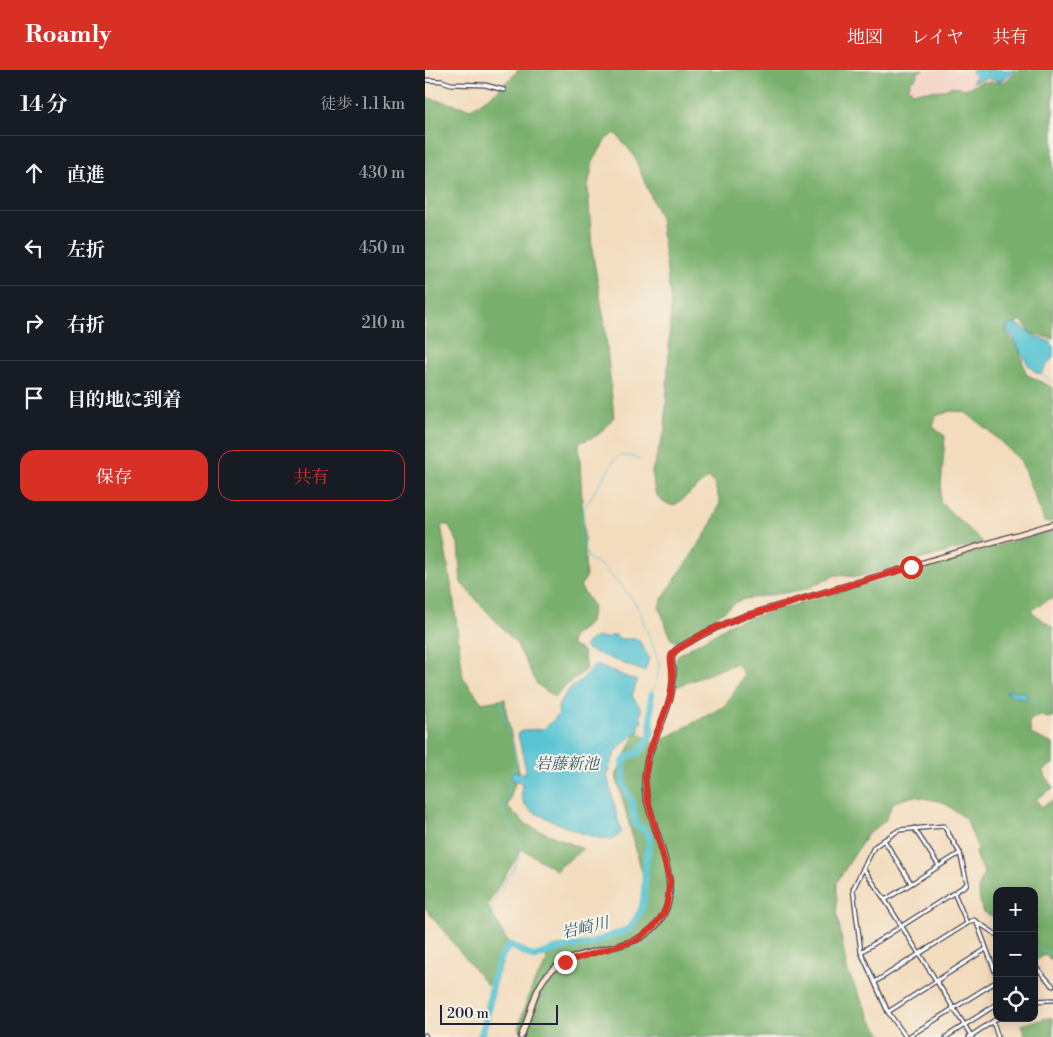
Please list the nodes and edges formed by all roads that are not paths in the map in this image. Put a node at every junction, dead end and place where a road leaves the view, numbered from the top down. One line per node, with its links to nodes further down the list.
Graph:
1 (425, 80): 2 (street)
2 (504, 90)
3 (1053, 524): 35 (street)
4 (914, 828): 5 (street); 6 (street); 7 (street)
5 (884, 840): 8 (street); 9 (street)
6 (960, 853): 7 (street); 10 (street)
7 (939, 866): 9 (street)
8 (863, 868): 11 (street); 17 (street)
9 (911, 883): 11 (street)
10 (955, 893): 12 (street); 14 (street)
11 (885, 900): 14 (street)
12 (967, 923): 13 (street); 18 (street)
13 (977, 923): 15 (street); 16 (street)
14 (902, 926): 17 (street); 18 (street)
15 (993, 933)
16 (986, 949): 19 (street); 23 (street)
17 (861, 952): 24 (street)
18 (919, 954): 23 (street); 24 (street)
19 (993, 967)
20 (1038, 968): 21 (street)
21 (1042, 972): 22 (street); 26 (street)
22 (1038, 973)
23 (936, 981): 30 (street); 31 (street)
24 (875, 982): 31 (street)
25 (993, 984): 30 (street)
26 (1053, 986)
27 (1053, 1000): 28 (street)
28 (1038, 1001)
29 (993, 1007): 33 (street)
30 (954, 1008): 33 (street); 36 (street)
31 (888, 1012): 36 (street)
32 (993, 1022): 34 (street); 38 (street)
33 (965, 1025): 34 (street); 37 (street)
34 (971, 1036)
35 (521, 1037)
36 (907, 1037)
37 (946, 1037)
38 (998, 1037)

